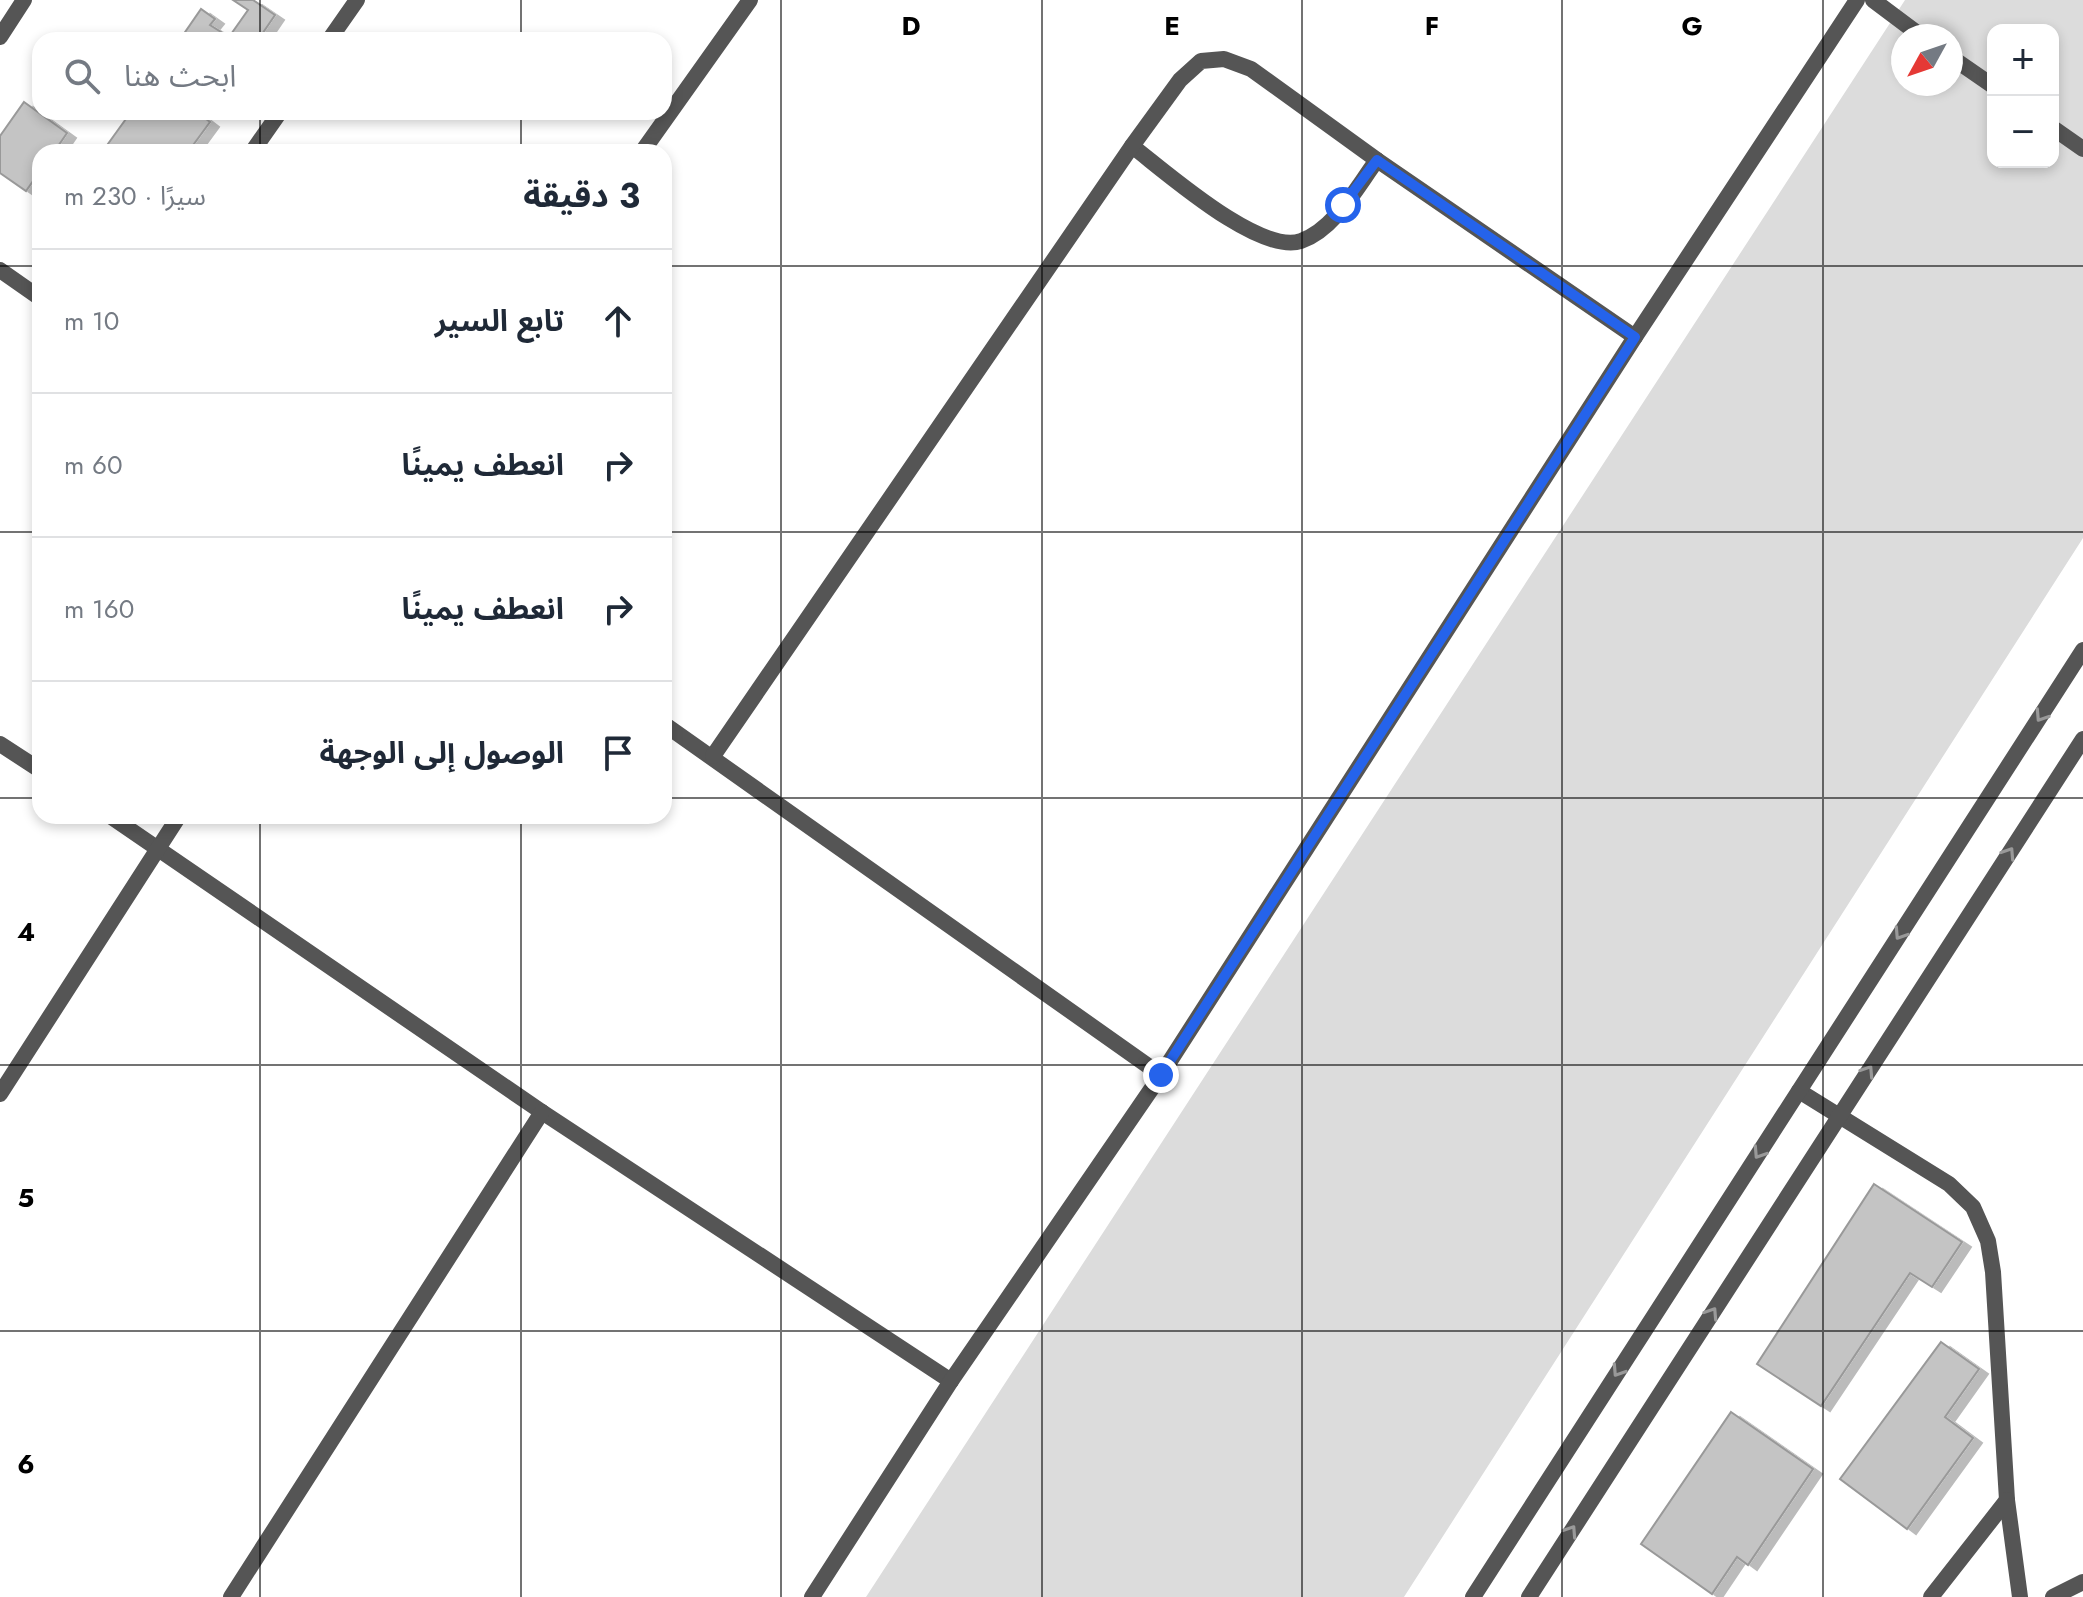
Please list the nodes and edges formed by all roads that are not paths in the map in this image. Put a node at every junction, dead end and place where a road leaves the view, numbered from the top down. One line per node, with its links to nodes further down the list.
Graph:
1 (24, 0): 8 (street)
2 (357, 0): 7 (street)
3 (750, 0): 11 (street)
4 (1857, 0): 22 (street)
5 (1873, 0): 6 (street)
6 (1905, 24)
7 (335, 32)
8 (0, 37)
9 (1963, 65): 10 (street)
10 (1987, 82)
11 (672, 110)
12 (274, 120): 15 (street)
13 (665, 120): 16 (street)
14 (2059, 132): 18 (street)
15 (258, 144)
16 (648, 144)
17 (1132, 146): 19 (street); 19 (street); 27 (street)
18 (2083, 149)
19 (1377, 160): 22 (street)
20 (0, 270): 21 (street)
21 (32, 292)
22 (1635, 337): 32 (street)
23 (2083, 650): 33 (street, one-way to 33)
24 (672, 729): 27 (street)
25 (2083, 739): 36 (street, one-way to 25)
26 (0, 744): 28 (street)
27 (713, 756): 32 (street)
28 (32, 765)
29 (122, 824): 31 (street)
30 (174, 824): 31 (street)
31 (158, 847): 34 (street); 35 (street)
32 (1161, 1075): 37 (street)
33 (1799, 1091): 36 (street); 42 (street, one-way to 42)
34 (0, 1094)
35 (542, 1112): 37 (street); 40 (street)
36 (1840, 1115): 38 (street); 43 (street, one-way to 36)
37 (951, 1381): 41 (street)
38 (2007, 1500): 44 (street); 45 (street)
39 (2083, 1582): 46 (street)
40 (231, 1597)
41 (812, 1597)
42 (1473, 1597)
43 (1529, 1597)
44 (1931, 1597)
45 (2020, 1597)
46 (2053, 1597)

